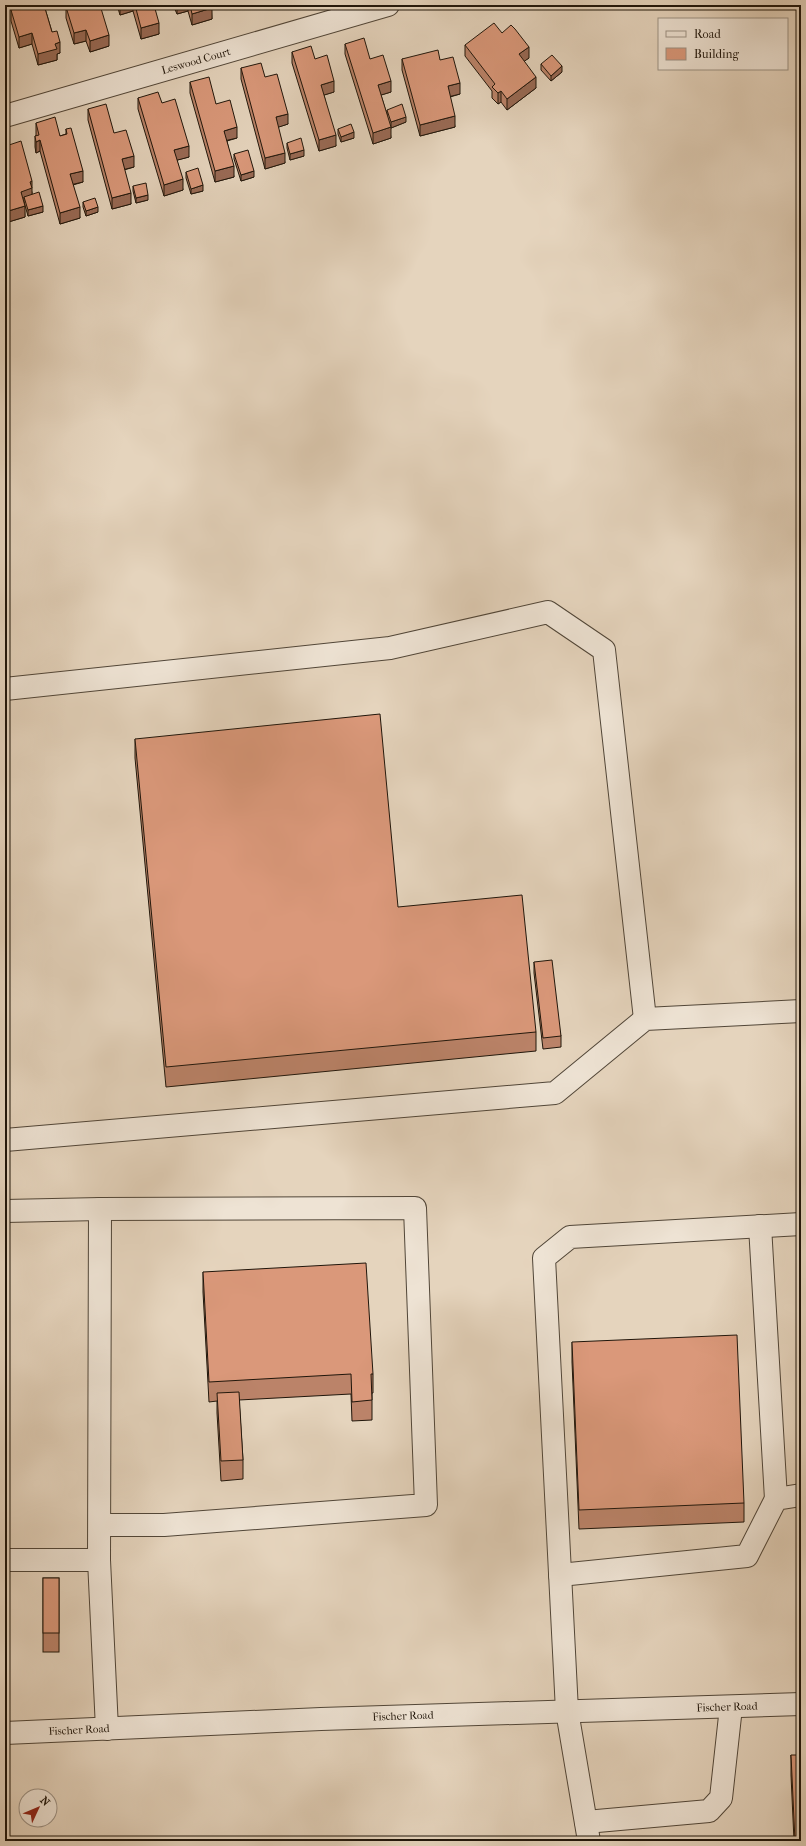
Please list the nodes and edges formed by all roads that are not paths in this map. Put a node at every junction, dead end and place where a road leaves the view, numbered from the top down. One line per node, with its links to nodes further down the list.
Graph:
1 (388, 5): 2 (street, Leswood Court)
2 (5, 116)
3 (5, 689): 5 (street)
4 (801, 1011): 5 (street)
5 (645, 1019): 6 (street)
6 (5, 1140)
7 (100, 1209): 8 (street); 13 (street); 13 (street)
8 (5, 1212)
9 (801, 1224): 10 (street)
10 (760, 1226): 12 (street); 16 (street)
11 (801, 1495): 12 (street)
12 (776, 1499): 16 (street)
13 (100, 1525): 15 (street)
14 (5, 1560): 15 (street)
15 (99, 1560): 20 (street)
16 (560, 1575): 19 (street)
17 (801, 1704): 18 (street, Fischer Road)
18 (731, 1707): 19 (street, Fischer Road); 22 (street)
19 (566, 1711): 20 (street, Fischer Road); 22 (street)
20 (107, 1729): 21 (street, Fischer Road)
21 (5, 1733)
22 (587, 1831)

